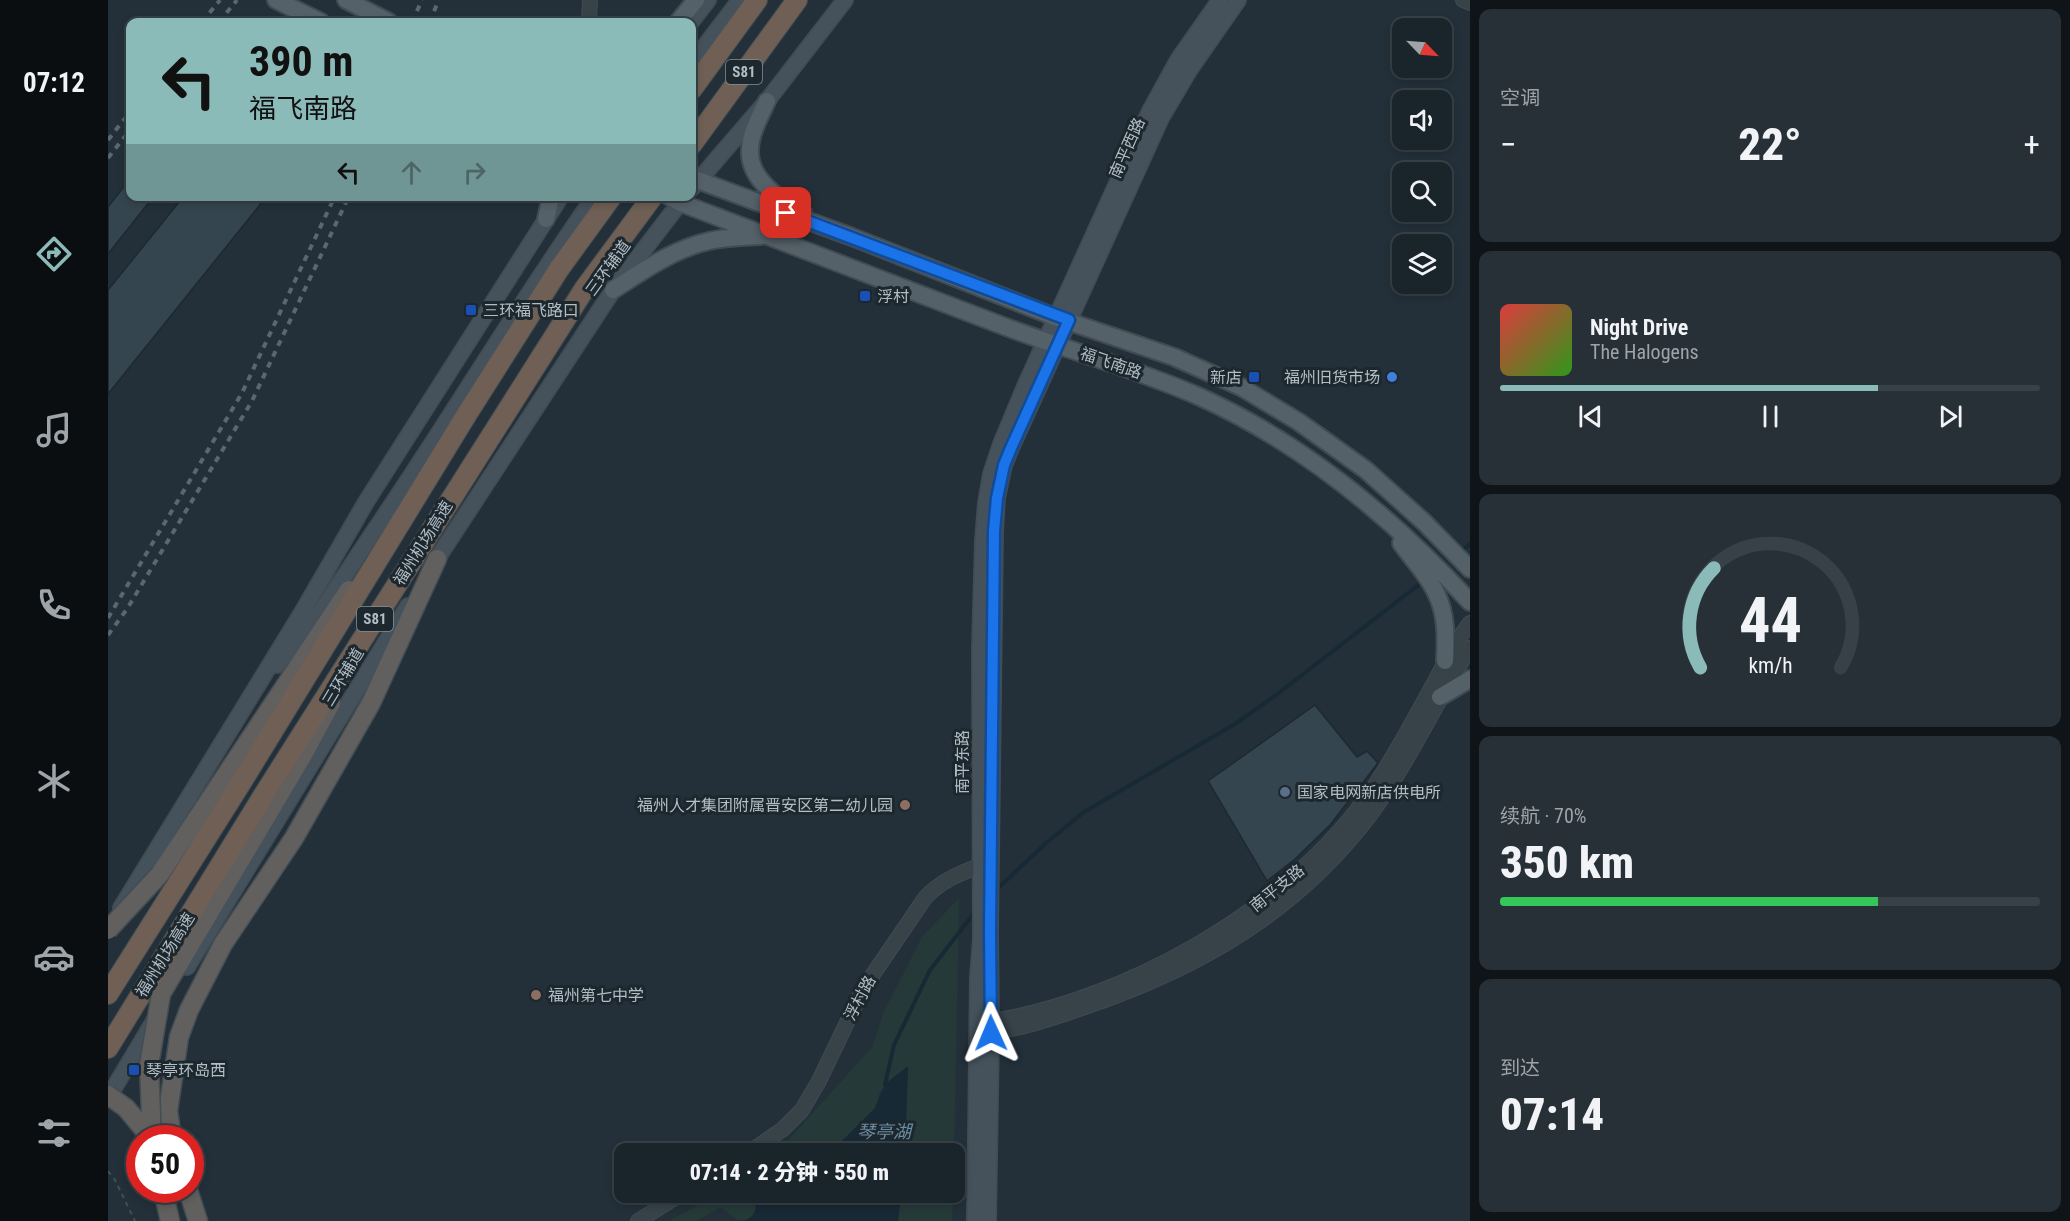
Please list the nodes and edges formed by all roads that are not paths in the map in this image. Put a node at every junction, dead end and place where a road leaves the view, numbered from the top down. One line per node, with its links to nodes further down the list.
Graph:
1 (276, 0): 14 (main road)
2 (346, 0): 15 (main road)
3 (590, 0): 16 (street)
4 (696, 0): 17 (main road)
5 (708, 0): 18 (main road)
6 (740, 0): 19 (main road)
7 (757, 0): 20 (highway, S81)
8 (797, 0): 22 (highway, S81)
9 (845, 0): 21 (main road)
10 (1220, 0): 36 (main road, 南平西路)
11 (1238, 0): 36 (main road, 南平西路)
12 (1463, 0): 13 (street)
13 (1470, 3)
14 (313, 18)
15 (381, 18)
16 (589, 18)
17 (681, 18)
18 (693, 18)
19 (696, 58)
20 (696, 84)
21 (767, 101): 23 (main road); 34 (main road)
22 (696, 139)
23 (696, 180)
24 (696, 184): 34 (main road, 福飞南路)
25 (549, 201): 32 (main road)
26 (558, 201): 32 (main road)
27 (592, 201): 48 (main road)
28 (608, 201): 38 (highway, 福州机场高速 / S81)
29 (648, 201): 42 (highway, 福州机场高速 / S81)
30 (677, 201): 35 (main road, 三环辅道)
31 (683, 201): 33 (main road, 福飞南路)
32 (546, 219): 48 (main road)
33 (766, 236): 35 (main road); 37 (main road, 福飞南路)
34 (852, 237): 36 (main road, 福飞南路)
35 (613, 290): 40 (main road, 三环辅道)
36 (1062, 319): 37 (main road, 南平东路); 41 (main road, 福飞南路)
37 (1052, 344): 39 (main road, 福飞南路); 50 (main road, 南平东路)
38 (467, 414): 51 (highway, bridge); 53 (highway, 福州机场高速 / S81)
39 (1413, 551): 43 (main road, 福飞南路); 46 (main road)
40 (436, 559): 56 (main road, 三环辅道); 59 (highway)
41 (1468, 567)
42 (392, 592): 55 (highway, 福州机场高速 / S81); 58 (highway, bridge)
43 (1470, 602)
44 (1470, 623): 46 (street, 南平支路)
45 (1470, 648): 49 (street, 南平支路)
46 (1445, 662): 54 (street, 南平支路)
47 (1470, 679): 49 (main road)
48 (256, 687): 51 (main road)
49 (1440, 697): 54 (street, 南平支路)
50 (988, 866): 52 (main road, 南平东路); 52 (main road, 南平东路); 60 (street, 浮村路)
51 (108, 930)
52 (986, 936): 54 (main road, 南平东路)
53 (108, 994)
54 (985, 1028): 67 (main road, 南平东路); 68 (main road, 南平东路)
55 (108, 1048)
56 (108, 1096): 57 (highway, bridge)
57 (141, 1125)
58 (151, 1125)
59 (170, 1125)
60 (764, 1143)
61 (166, 1203): 64 (highway)
62 (192, 1203): 65 (highway)
63 (667, 1203): 66 (street)
64 (170, 1221)
65 (198, 1221)
66 (638, 1221)
67 (975, 1221)
68 (988, 1221)

